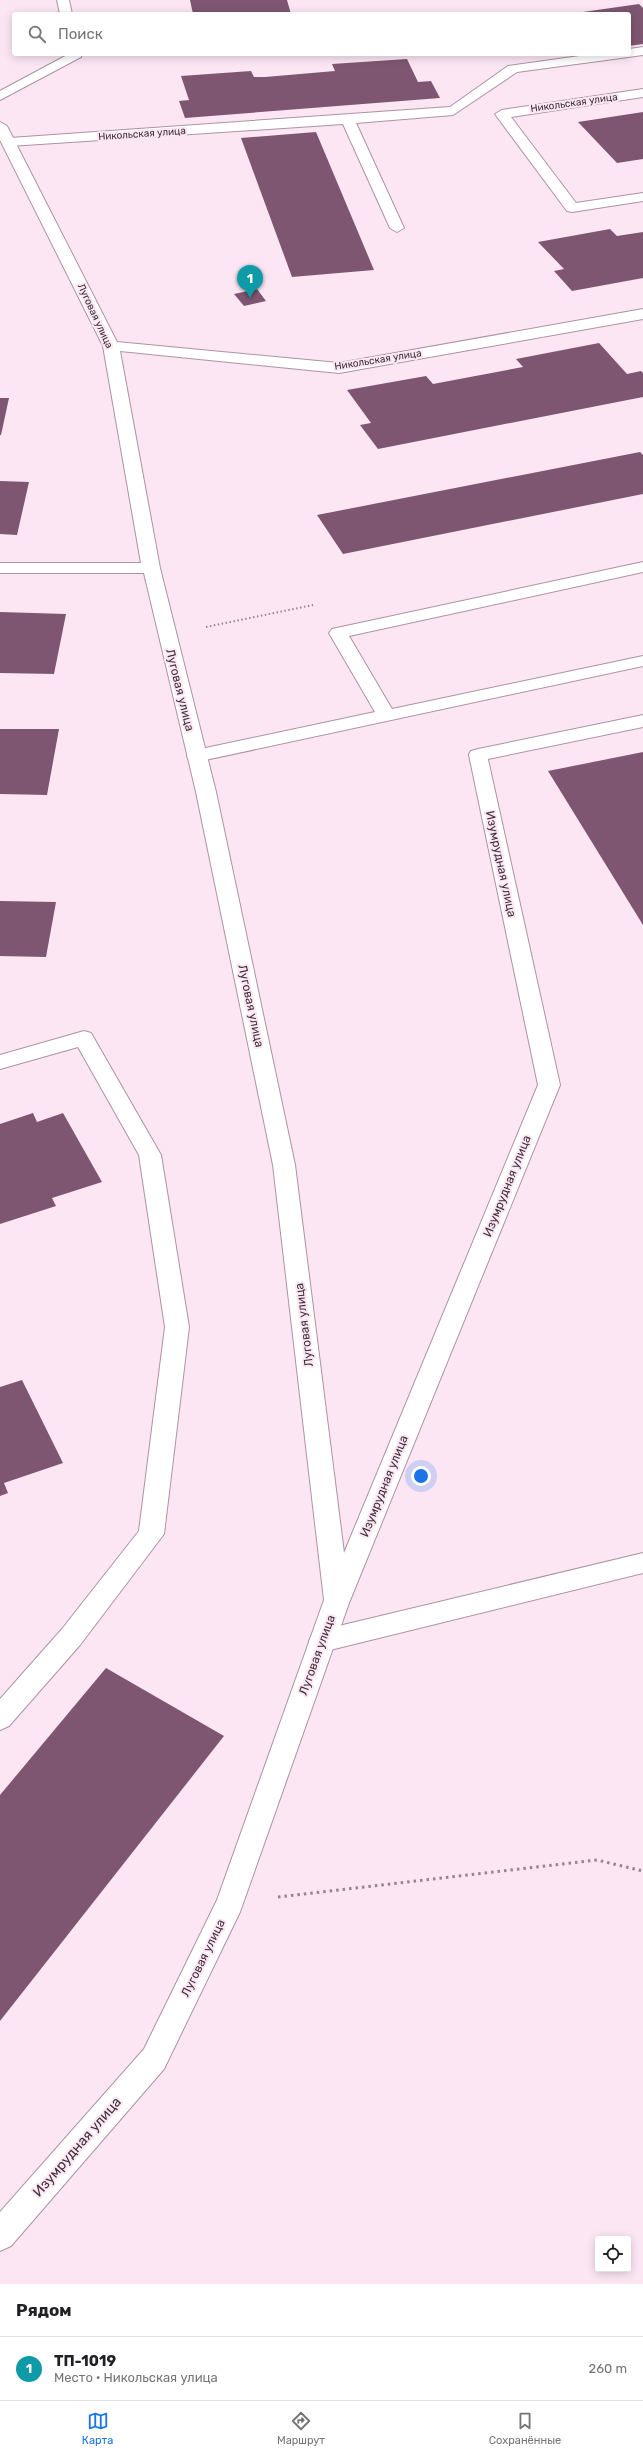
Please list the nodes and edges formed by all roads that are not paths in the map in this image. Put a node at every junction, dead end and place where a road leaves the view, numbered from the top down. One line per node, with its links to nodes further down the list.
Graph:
1 (63, 0): 2 (street)
2 (66, 12)
3 (643, 51): 4 (street)
4 (631, 53)
5 (75, 56): 8 (street)
6 (607, 56): 9 (street, Никольская улица)
7 (643, 93): 11 (street, Никольская улица)
8 (0, 96)
9 (348, 120): 10 (street, Никольская улица); 12 (street)
10 (5, 134): 14 (street, Луговая улица)
11 (643, 197)
12 (397, 228)
13 (643, 314): 14 (street, Никольская улица)
14 (111, 346): 17 (street, Луговая улица)
15 (643, 567): 19 (street)
16 (0, 568): 17 (street)
17 (151, 568): 21 (street, Луговая улица)
18 (643, 661): 19 (street)
19 (386, 715): 21 (street)
20 (643, 721): 24 (street, Изумрудная улица)
21 (196, 756): 24 (street, Луговая улица)
22 (0, 1062): 26 (street)
23 (643, 1562): 25 (street)
24 (337, 1600): 25 (street, Луговая улица)
25 (322, 1641): 27 (street, Луговая улица)
26 (0, 1718)
27 (154, 2060): 28 (street, Изумрудная улица)
28 (0, 2235)

